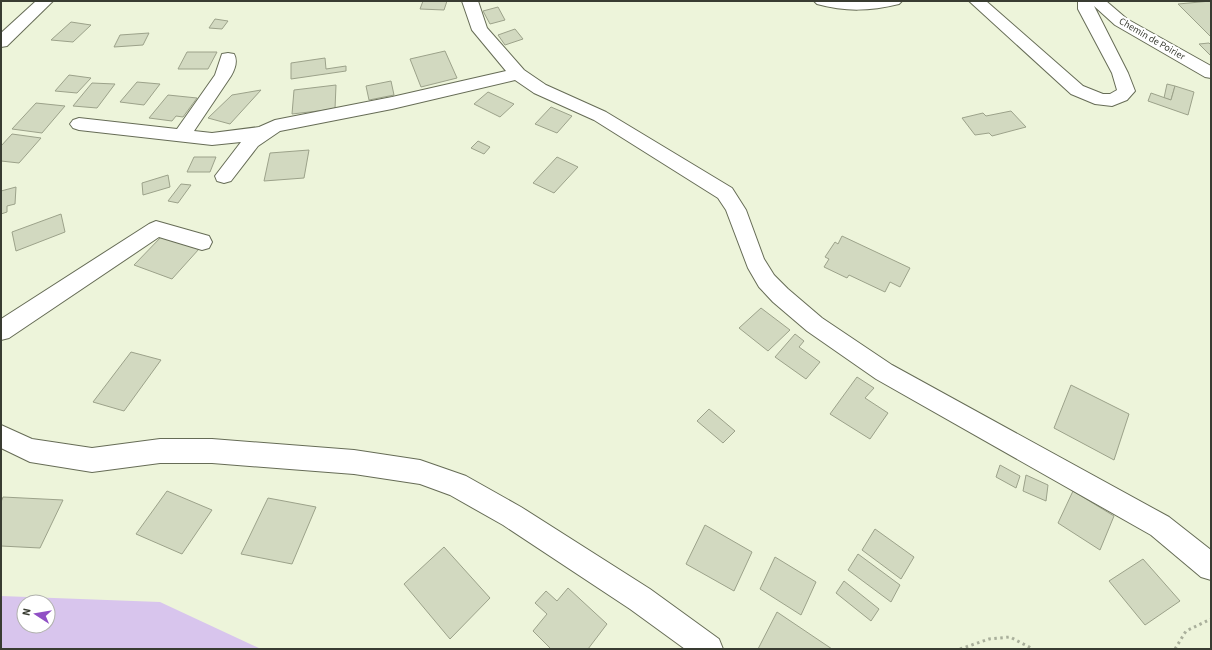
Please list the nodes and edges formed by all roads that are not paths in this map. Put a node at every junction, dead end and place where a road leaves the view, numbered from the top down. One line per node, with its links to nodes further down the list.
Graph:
1 (45, 1): 8 (street)
2 (470, 1): 11 (street)
3 (822, 1): 4 (street)
4 (894, 1)
5 (977, 1): 6 (street)
6 (1086, 1)
7 (1097, 1): 10 (street, Chemin de Poirier)
8 (1, 42)
9 (228, 58): 14 (street)
10 (1211, 73)
11 (518, 74): 13 (street); 19 (street)
12 (79, 124): 14 (street)
13 (260, 133): 14 (street); 15 (street)
14 (181, 136)
15 (224, 176)
16 (202, 242): 17 (street)
17 (1, 331)
18 (1, 436): 20 (street)
19 (1211, 567)
20 (709, 649)

